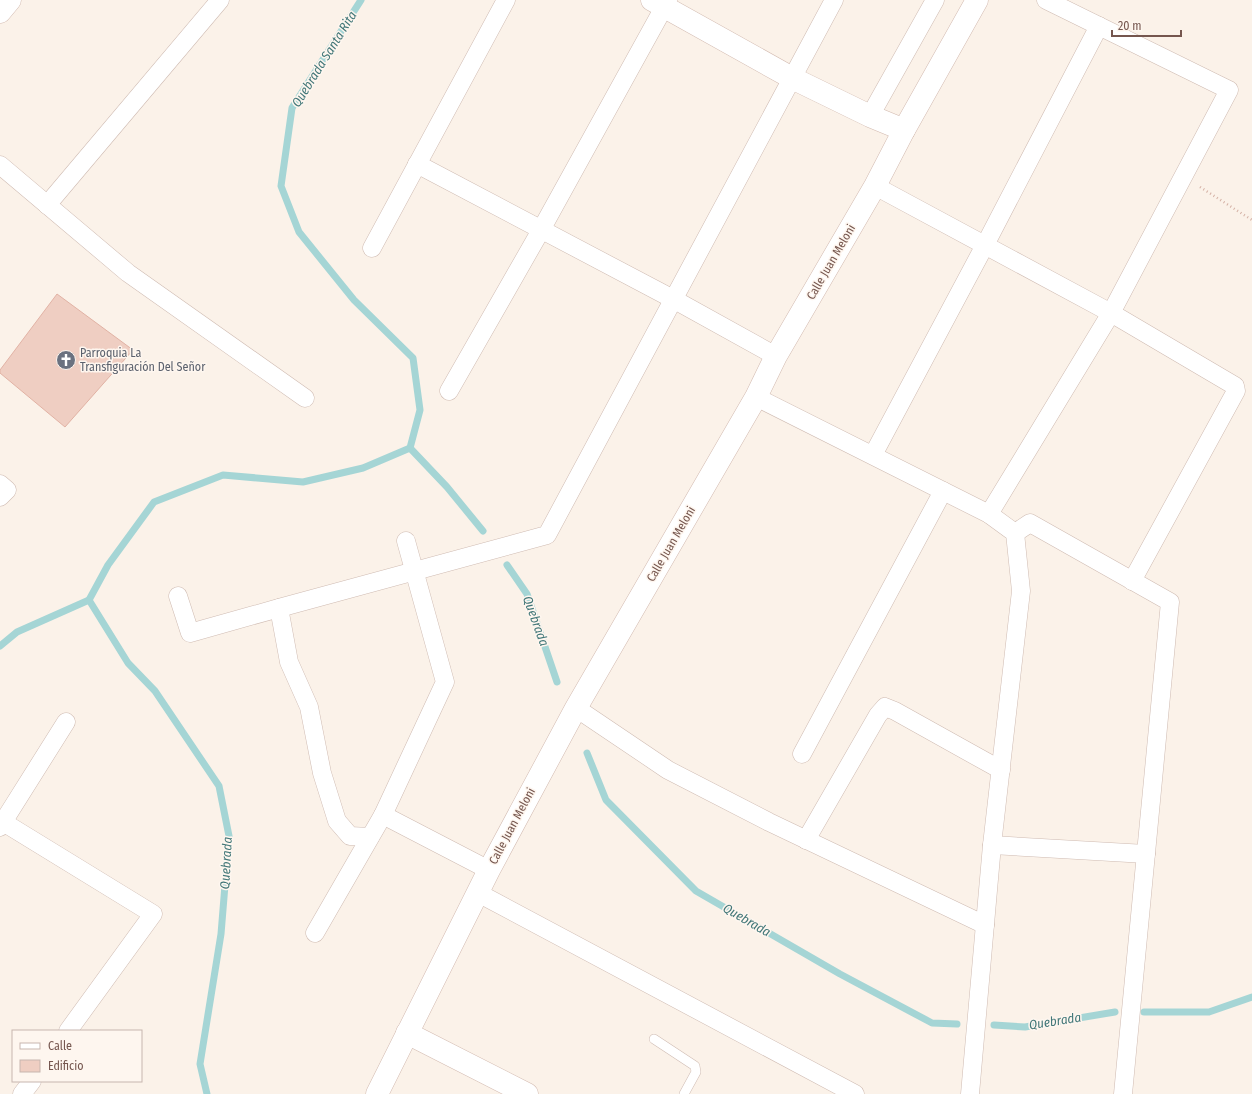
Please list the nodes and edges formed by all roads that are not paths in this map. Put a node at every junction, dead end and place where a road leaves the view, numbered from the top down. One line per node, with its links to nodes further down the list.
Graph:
1 (10, 0): 9 (main road)
2 (220, 0): 17 (street)
3 (506, 0): 14 (street)
4 (834, 0): 11 (street)
5 (935, 0): 12 (street)
6 (977, 0): 13 (main road, Calle Juan Meloni)
7 (1046, 0): 10 (street)
8 (661, 2): 11 (main road); 18 (street)
9 (0, 12)
10 (1099, 26): 19 (street); 22 (street)
11 (792, 78): 12 (main road); 21 (street)
12 (870, 116): 13 (main road)
13 (904, 130): 16 (main road, Calle Juan Meloni)
14 (417, 164): 18 (street); 20 (street)
15 (0, 165): 17 (street)
16 (875, 186): 19 (street); 23 (main road, Calle Juan Meloni)
17 (47, 205): 26 (street)
18 (542, 230): 21 (street); 24 (street)
19 (985, 245): 22 (street); 27 (street)
20 (372, 248)
21 (673, 299): 23 (street); 34 (street)
22 (1111, 312): 31 (street); 35 (street)
23 (776, 356): 25 (main road, Calle Juan Meloni)
24 (450, 391)
25 (756, 397): 27 (street); 38 (main road, Calle Juan Meloni)
26 (305, 398)
27 (873, 456): 29 (street)
28 (0, 484): 30 (street)
29 (943, 491): 31 (street); 40 (street)
30 (0, 497)
31 (989, 514): 32 (street)
32 (1015, 533): 35 (street); 41 (street)
33 (406, 541): 34 (street)
34 (415, 571): 37 (street); 42 (street)
35 (1132, 581): 47 (street)
36 (178, 596): 37 (street)
37 (279, 608): 44 (street)
38 (576, 708): 45 (street); 48 (main road, Calle Juan Meloni)
39 (66, 722): 43 (street)
40 (802, 754)
41 (1001, 770): 45 (street); 46 (street)
42 (383, 815): 44 (street); 48 (street)
43 (2, 825): 52 (street)
44 (370, 837): 51 (street)
45 (806, 840): 50 (street)
46 (992, 845): 47 (street); 50 (street)
47 (1146, 854): 62 (street)
48 (489, 870): 49 (main road, Calle Juan Meloni)
49 (478, 893): 53 (main road, Calle Juan Meloni); 60 (street)
50 (985, 925): 61 (street)
51 (315, 933)
52 (69, 1030)
53 (407, 1033): 56 (main road); 58 (main road, Calle Juan Meloni)
54 (654, 1039): 59 (lane)
55 (31, 1082): 57 (street)
56 (524, 1093)
57 (22, 1094)
58 (377, 1094)
59 (684, 1094)
60 (855, 1094)
61 (970, 1094)
62 (1123, 1094)

